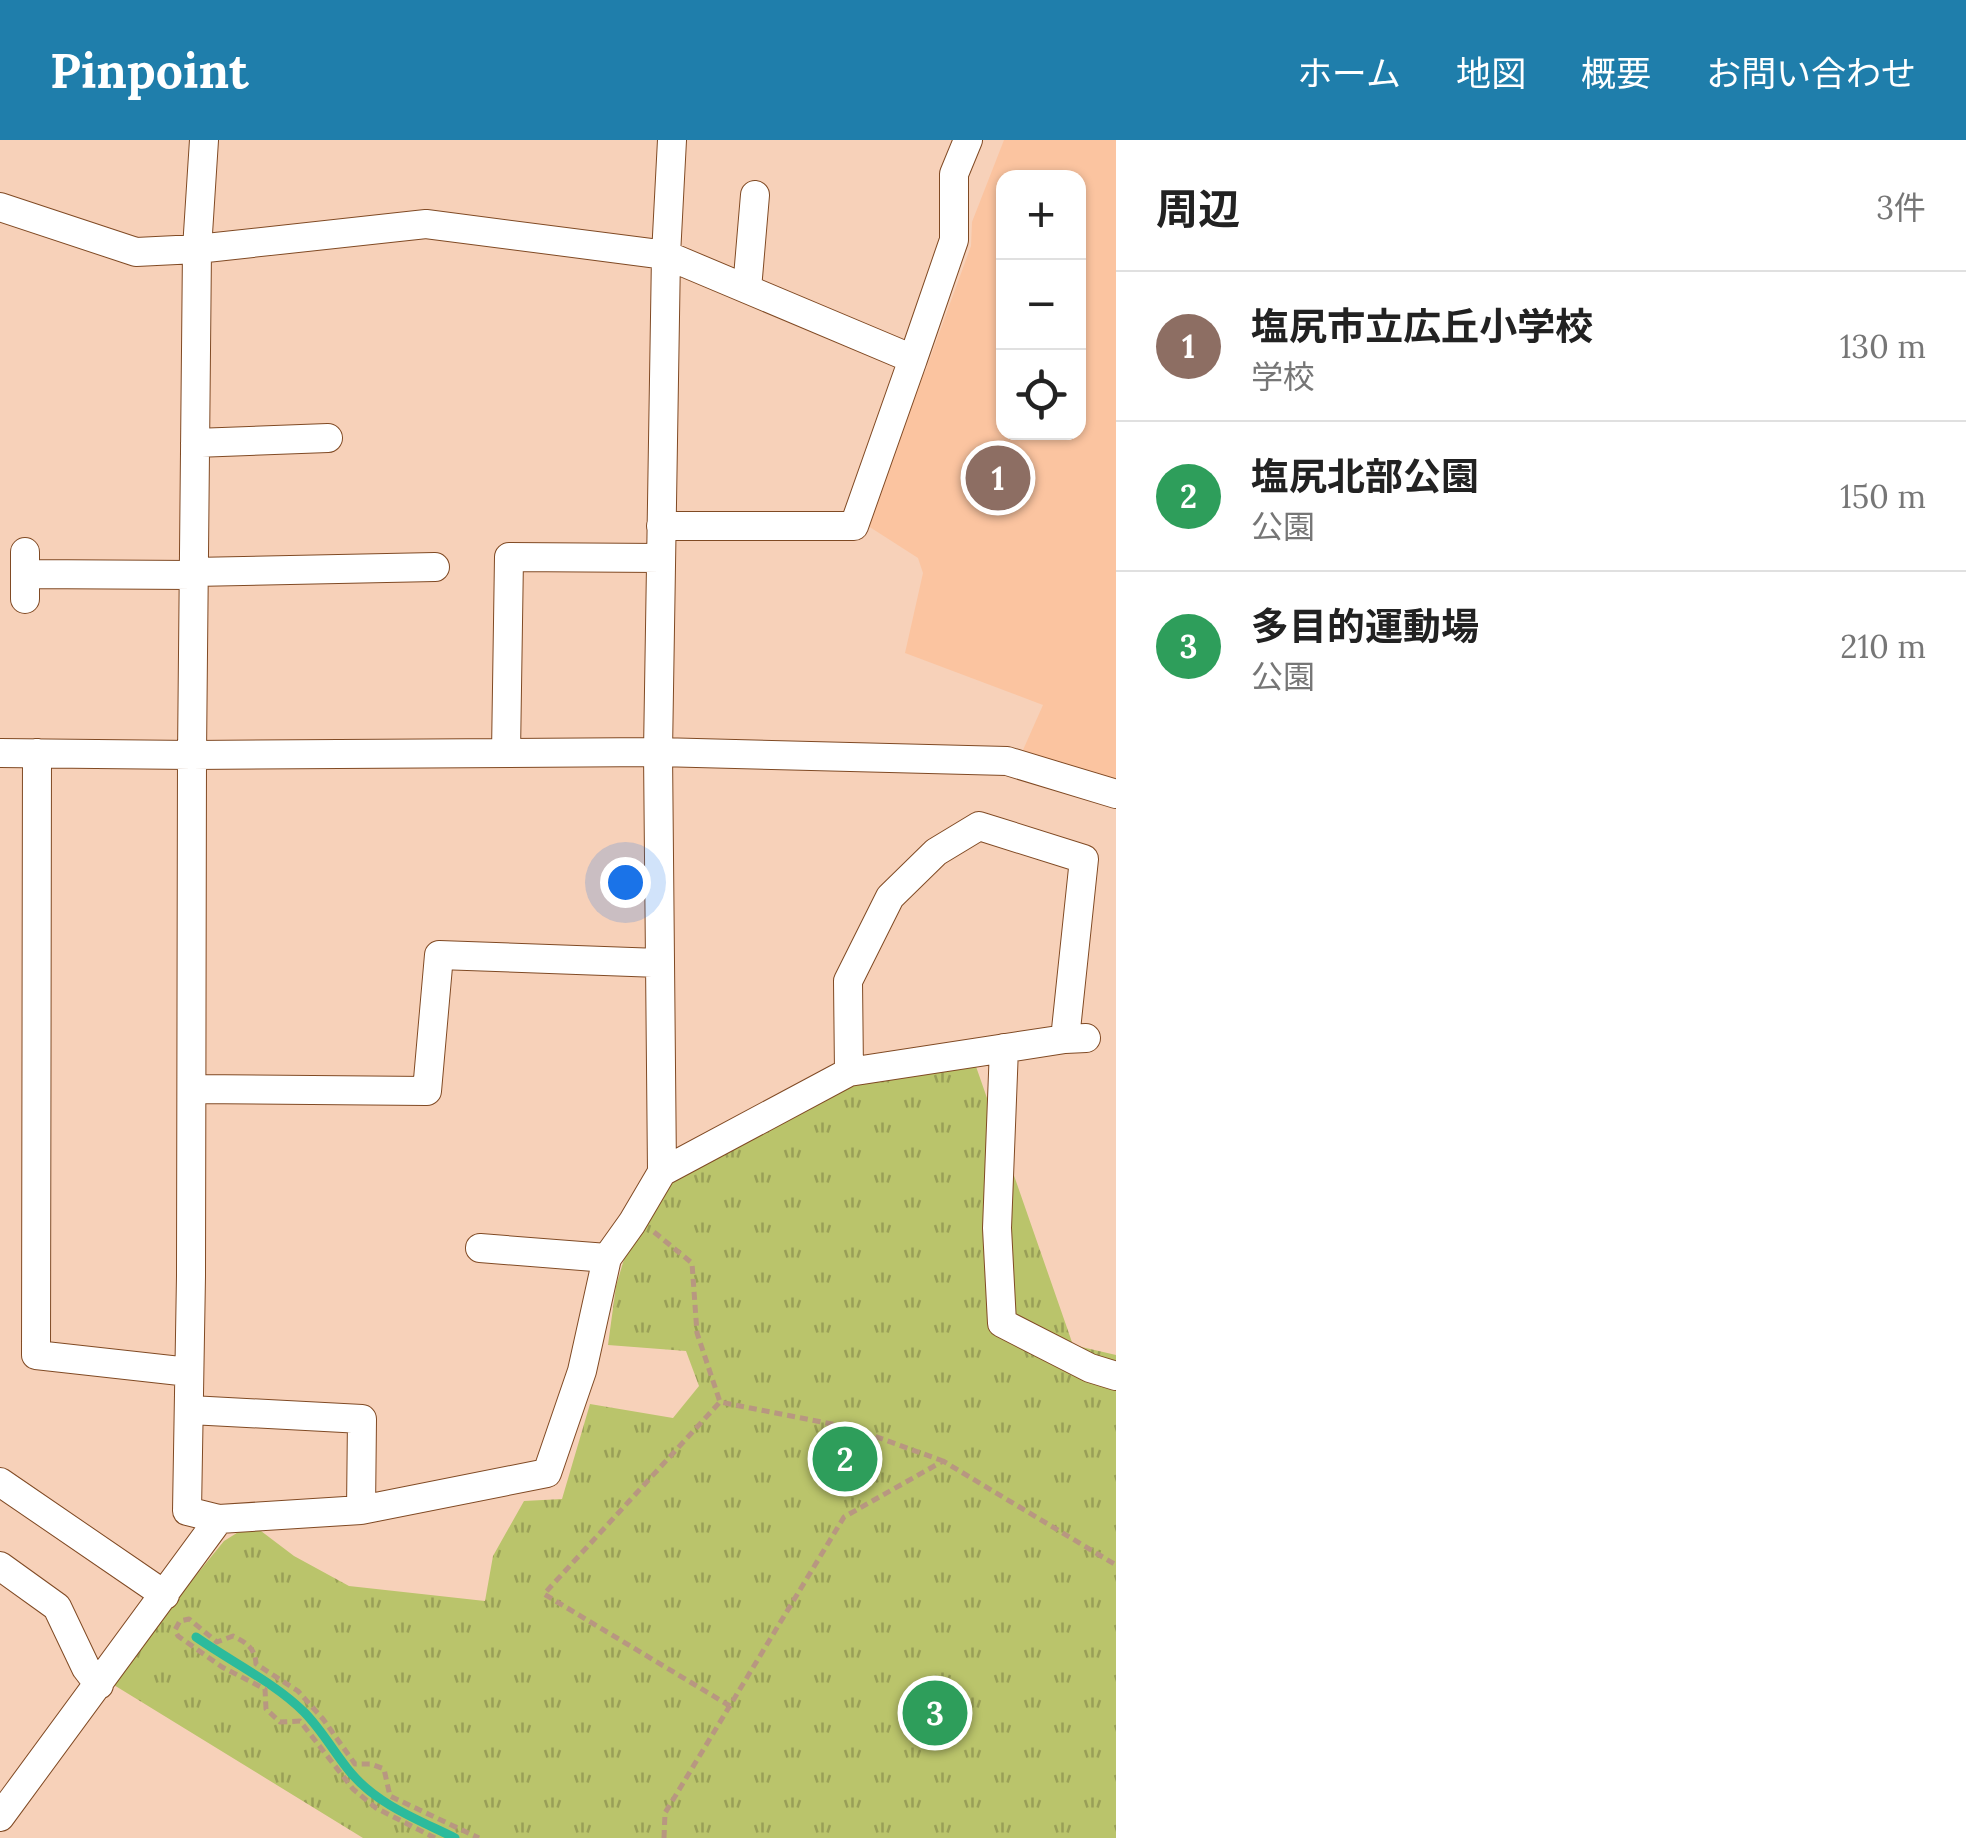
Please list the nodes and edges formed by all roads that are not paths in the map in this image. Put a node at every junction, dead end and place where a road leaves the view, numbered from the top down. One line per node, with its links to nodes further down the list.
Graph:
1 (204, 140): 6 (street)
2 (672, 140): 7 (street)
3 (968, 140): 9 (street)
4 (755, 195): 8 (street)
5 (0, 207): 6 (street)
6 (197, 249): 7 (street); 11 (street)
7 (666, 255): 8 (street); 12 (street)
8 (747, 290): 9 (street)
9 (914, 360): 12 (street)
10 (328, 438): 11 (street)
11 (195, 442): 15 (street)
12 (661, 526): 13 (street)
13 (661, 558): 17 (street); 20 (street)
14 (434, 567): 15 (street)
15 (193, 574): 16 (street); 21 (street)
16 (25, 575)
17 (658, 752): 20 (street); 22 (street); 23 (street)
18 (0, 753): 19 (street)
19 (37, 753): 21 (street); 30 (street)
20 (506, 753): 21 (street)
21 (192, 755): 26 (street)
22 (1116, 794)
23 (660, 963): 26 (street); 27 (street)
24 (1004, 1048): 25 (street); 25 (street); 31 (street)
25 (849, 1072): 27 (street)
26 (192, 1089): 30 (street)
27 (662, 1172): 29 (street)
28 (480, 1248): 29 (street)
29 (607, 1258): 34 (street)
30 (189, 1372): 32 (street)
31 (1116, 1376)
32 (190, 1410): 34 (street); 35 (street)
33 (0, 1482): 37 (street)
34 (362, 1510): 35 (street)
35 (219, 1519): 37 (street)
36 (0, 1566): 38 (street)
37 (165, 1595): 38 (street)
38 (99, 1685): 39 (street)
39 (0, 1817)

